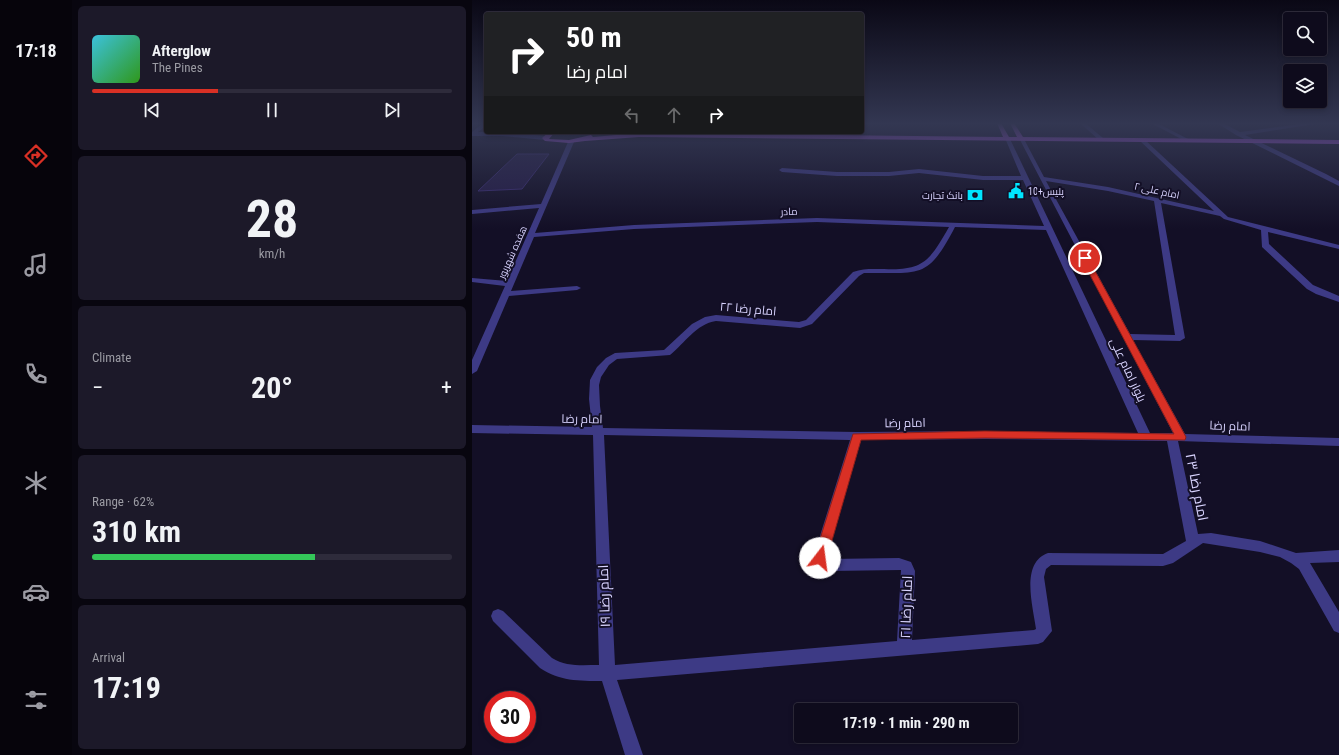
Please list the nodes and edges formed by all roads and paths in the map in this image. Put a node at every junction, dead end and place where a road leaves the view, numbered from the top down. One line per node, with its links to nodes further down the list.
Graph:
1 (564, 158): 11 (street, هفده شهریور)
2 (1015, 158): 7 (street, بلوار امام علی)
3 (1031, 158): 8 (street, بلوار امام علی)
4 (1161, 158): 13 (street)
5 (1288, 158): 9 (street)
6 (782, 170): 7 (street)
7 (1024, 178): 15 (street, بلوار امام علی)
8 (1042, 178): 10 (street, امام علی ۲); 24 (street, بلوار امام علی)
9 (1339, 184)
10 (1157, 200): 13 (street, امام علی ۲); 24 (street)
11 (544, 206): 12 (street); 17 (street, هفده شهریور)
12 (472, 212)
13 (1221, 214): 16 (street)
14 (953, 225): 15 (street, مادر); 17 (street, مادر); 27 (street, امام رضا ۲۲)
15 (1048, 228): 29 (street, بلوار امام علی)
16 (1264, 229): 18 (street); 23 (street)
17 (531, 235): 20 (street, هفده شهریور)
18 (1339, 247)
19 (472, 280): 20 (street)
20 (509, 284): 22 (street, هفده شهریور)
21 (577, 288): 22 (street)
22 (505, 294): 25 (street, هفده شهریور)
23 (1339, 299)
24 (1127, 337): 30 (street, بلوار امام علی)
25 (472, 371)
26 (472, 429): 27 (street, امام رضا)
27 (598, 432): 28 (street, امام رضا); 38 (street, امام رضا ۱۹)
28 (857, 436): 29 (street, امام رضا); 37 (street, امام رضا ۲۱)
29 (1146, 437): 30 (street, امام رضا)
30 (1177, 437): 31 (street, امام رضا); 32 (street, امام رضا ۲۳)
31 (1339, 442)
32 (1193, 542): 34 (street); 37 (street)
33 (1339, 556): 34 (street)
34 (1297, 558): 36 (street)
35 (498, 616): 38 (street)
36 (1339, 626)
37 (904, 648): 38 (street)
38 (607, 673): 39 (street, امام رضا ۱۹)
39 (634, 755)

